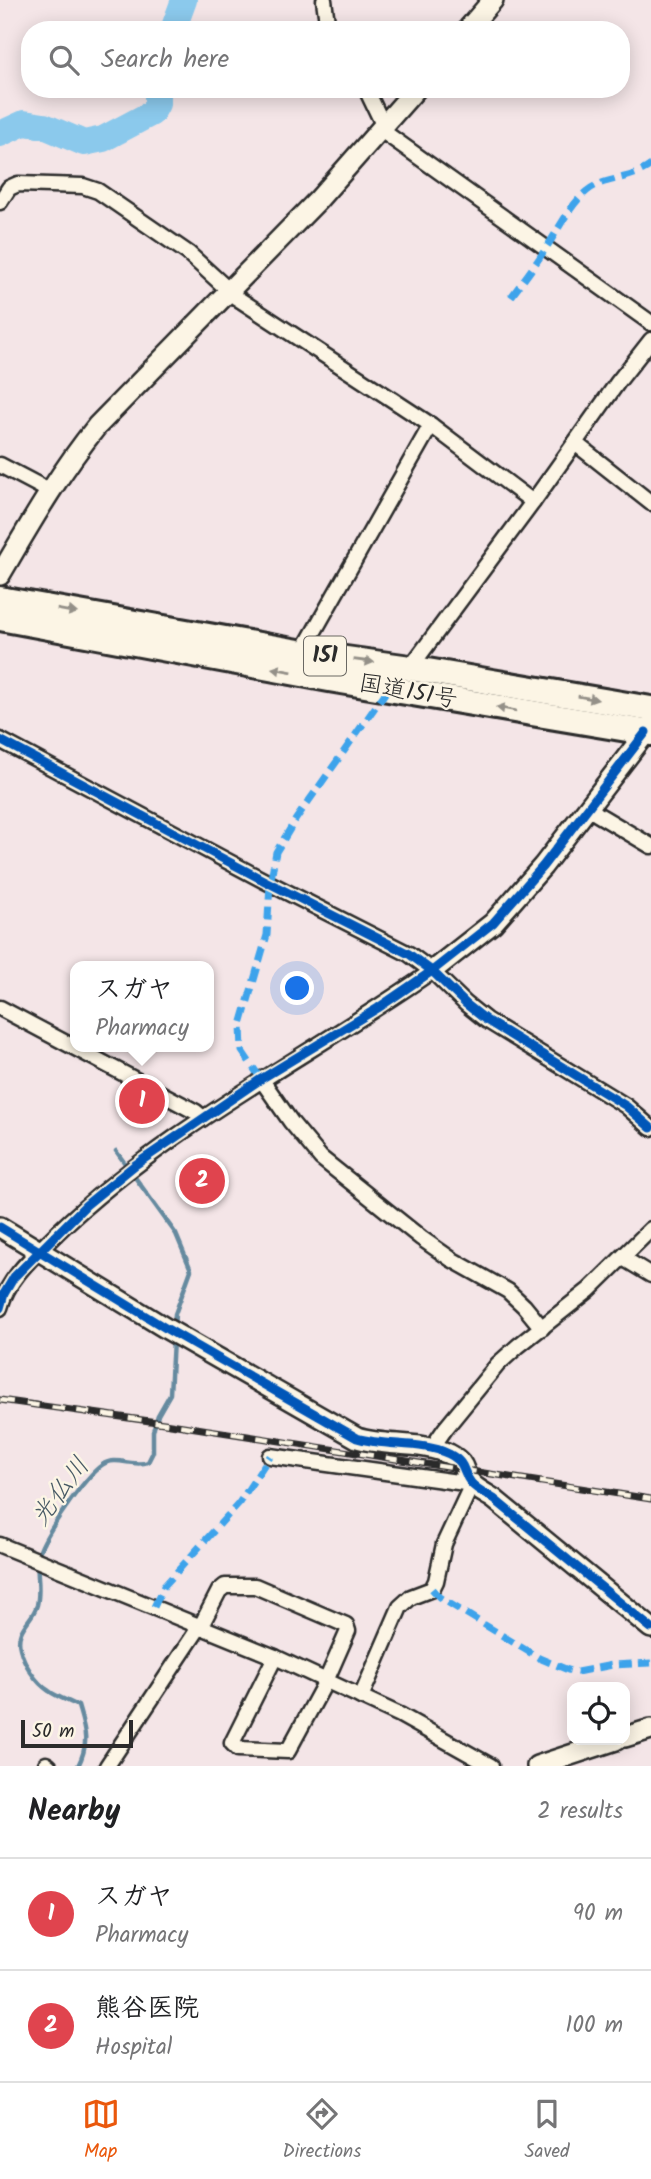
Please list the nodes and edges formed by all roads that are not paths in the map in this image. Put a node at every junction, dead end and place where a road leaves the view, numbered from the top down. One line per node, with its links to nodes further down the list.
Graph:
1 (324, 0): 3 (street)
2 (493, 0): 4 (street)
3 (327, 21)
4 (475, 21)
5 (370, 98): 7 (street)
6 (408, 98): 7 (street)
7 (384, 127): 9 (street); 10 (street)
8 (0, 202): 9 (street)
9 (230, 291): 12 (street); 15 (street)
10 (651, 323)
11 (651, 340): 13 (street)
12 (431, 425): 16 (street); 21 (street)
13 (575, 443): 16 (street); 17 (street)
14 (0, 465): 15 (street)
15 (48, 492): 18 (street)
16 (533, 502): 22 (street)
17 (651, 503)
18 (0, 575)
19 (0, 599): 21 (highway, 国道151号 / 151, one-way to 21)
20 (0, 618): 23 (highway, 国道151号 / 151, one-way to 20)
21 (310, 654): 22 (highway, 国道151号 / 151, one-way to 22)
22 (410, 668): 23 (highway, 国道151号 / 151, one-way to 23)
23 (650, 725): 25 (street)
24 (0, 740): 27 (street)
25 (589, 806): 26 (street); 27 (street)
26 (651, 846)
27 (432, 971): 31 (street); 33 (street)
28 (0, 1008): 29 (street)
29 (70, 1045)
30 (83, 1052): 32 (street)
31 (261, 1079): 32 (street); 40 (street)
32 (203, 1118): 36 (street)
33 (651, 1128)
34 (0, 1227): 36 (street)
35 (651, 1229): 37 (street)
36 (39, 1251): 39 (street); 41 (street)
37 (623, 1258): 38 (street); 40 (street)
38 (651, 1275)
39 (1, 1299)
40 (542, 1328): 41 (street)
41 (435, 1449): 43 (street)
42 (270, 1456): 43 (street)
43 (472, 1484): 46 (street); 49 (street)
44 (0, 1545): 45 (street)
45 (200, 1626): 47 (street); 48 (street); 53 (street)
46 (651, 1628)
47 (275, 1657): 48 (street); 48 (street)
48 (326, 1681): 49 (street)
49 (361, 1697): 54 (street)
50 (651, 1729): 51 (street)
51 (630, 1735)
52 (601, 1745): 55 (street)
53 (107, 1766)
54 (491, 1766)
55 (537, 1766)

